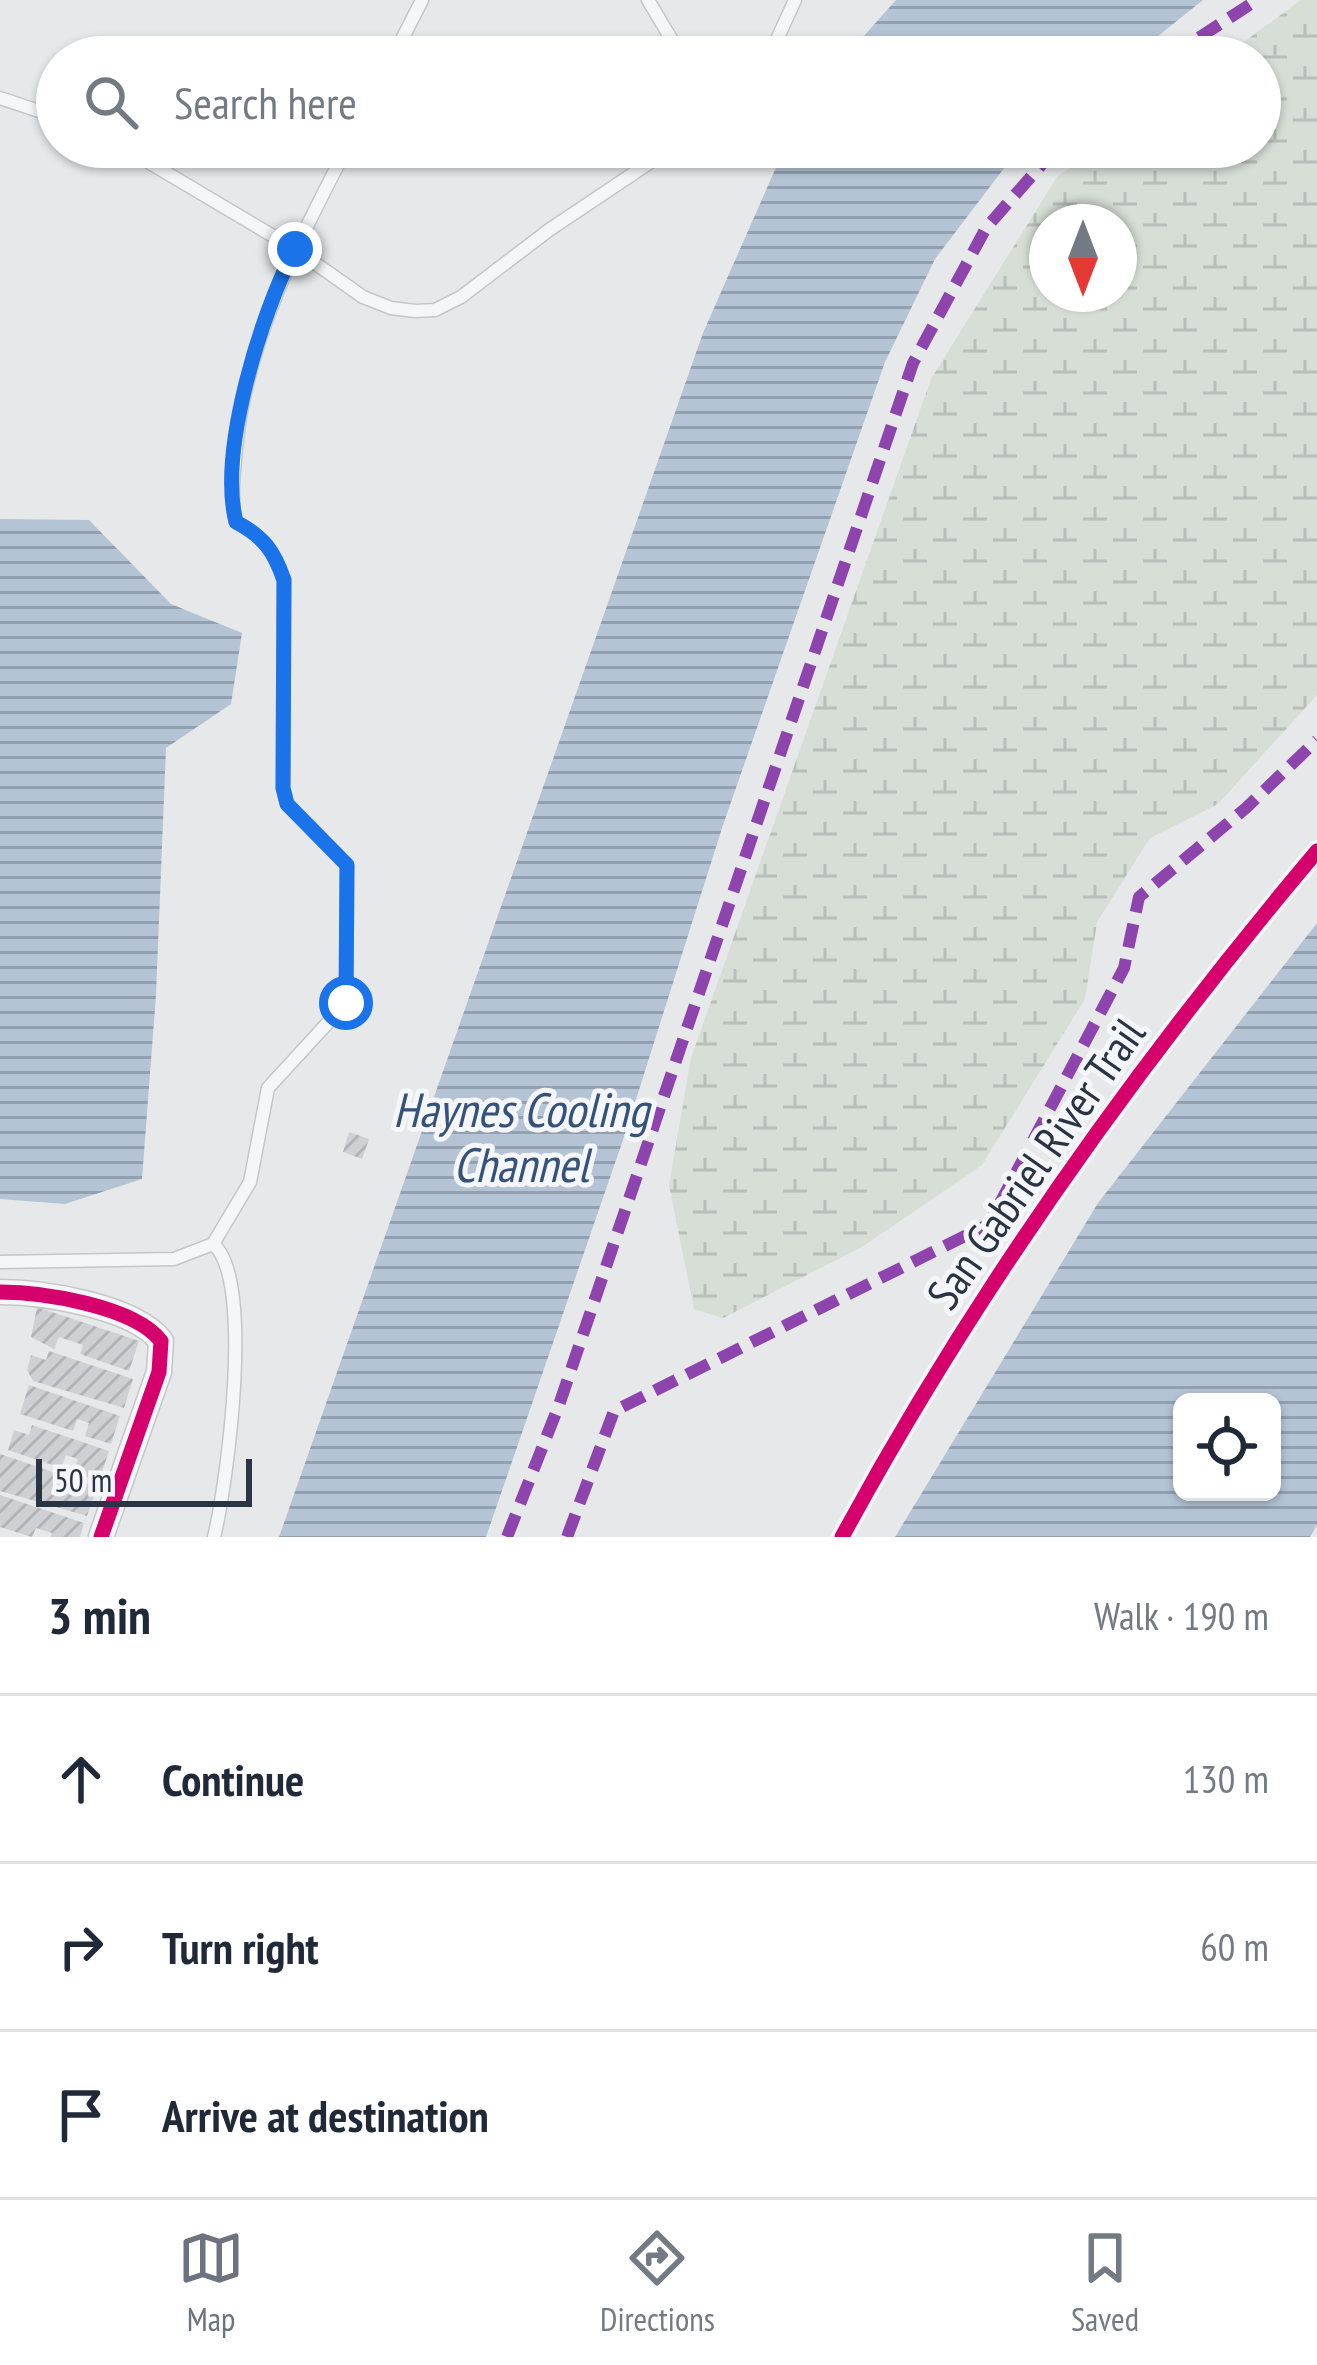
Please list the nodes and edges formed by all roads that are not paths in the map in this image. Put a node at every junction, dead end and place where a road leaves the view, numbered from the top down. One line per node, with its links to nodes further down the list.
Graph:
1 (422, 0): 4 (lane)
2 (648, 0): 5 (lane)
3 (795, 0): 6 (lane)
4 (404, 36)
5 (669, 36)
6 (779, 36)
7 (0, 98): 8 (lane)
8 (36, 110)
9 (158, 168): 12 (lane)
10 (336, 168): 12 (lane)
11 (642, 168): 12 (lane)
12 (295, 249): 13 (lane)
13 (213, 1244): 14 (lane); 17 (lane)
14 (0, 1262)
15 (0, 1292): 16 (street)
16 (101, 1537)
17 (214, 1537)

